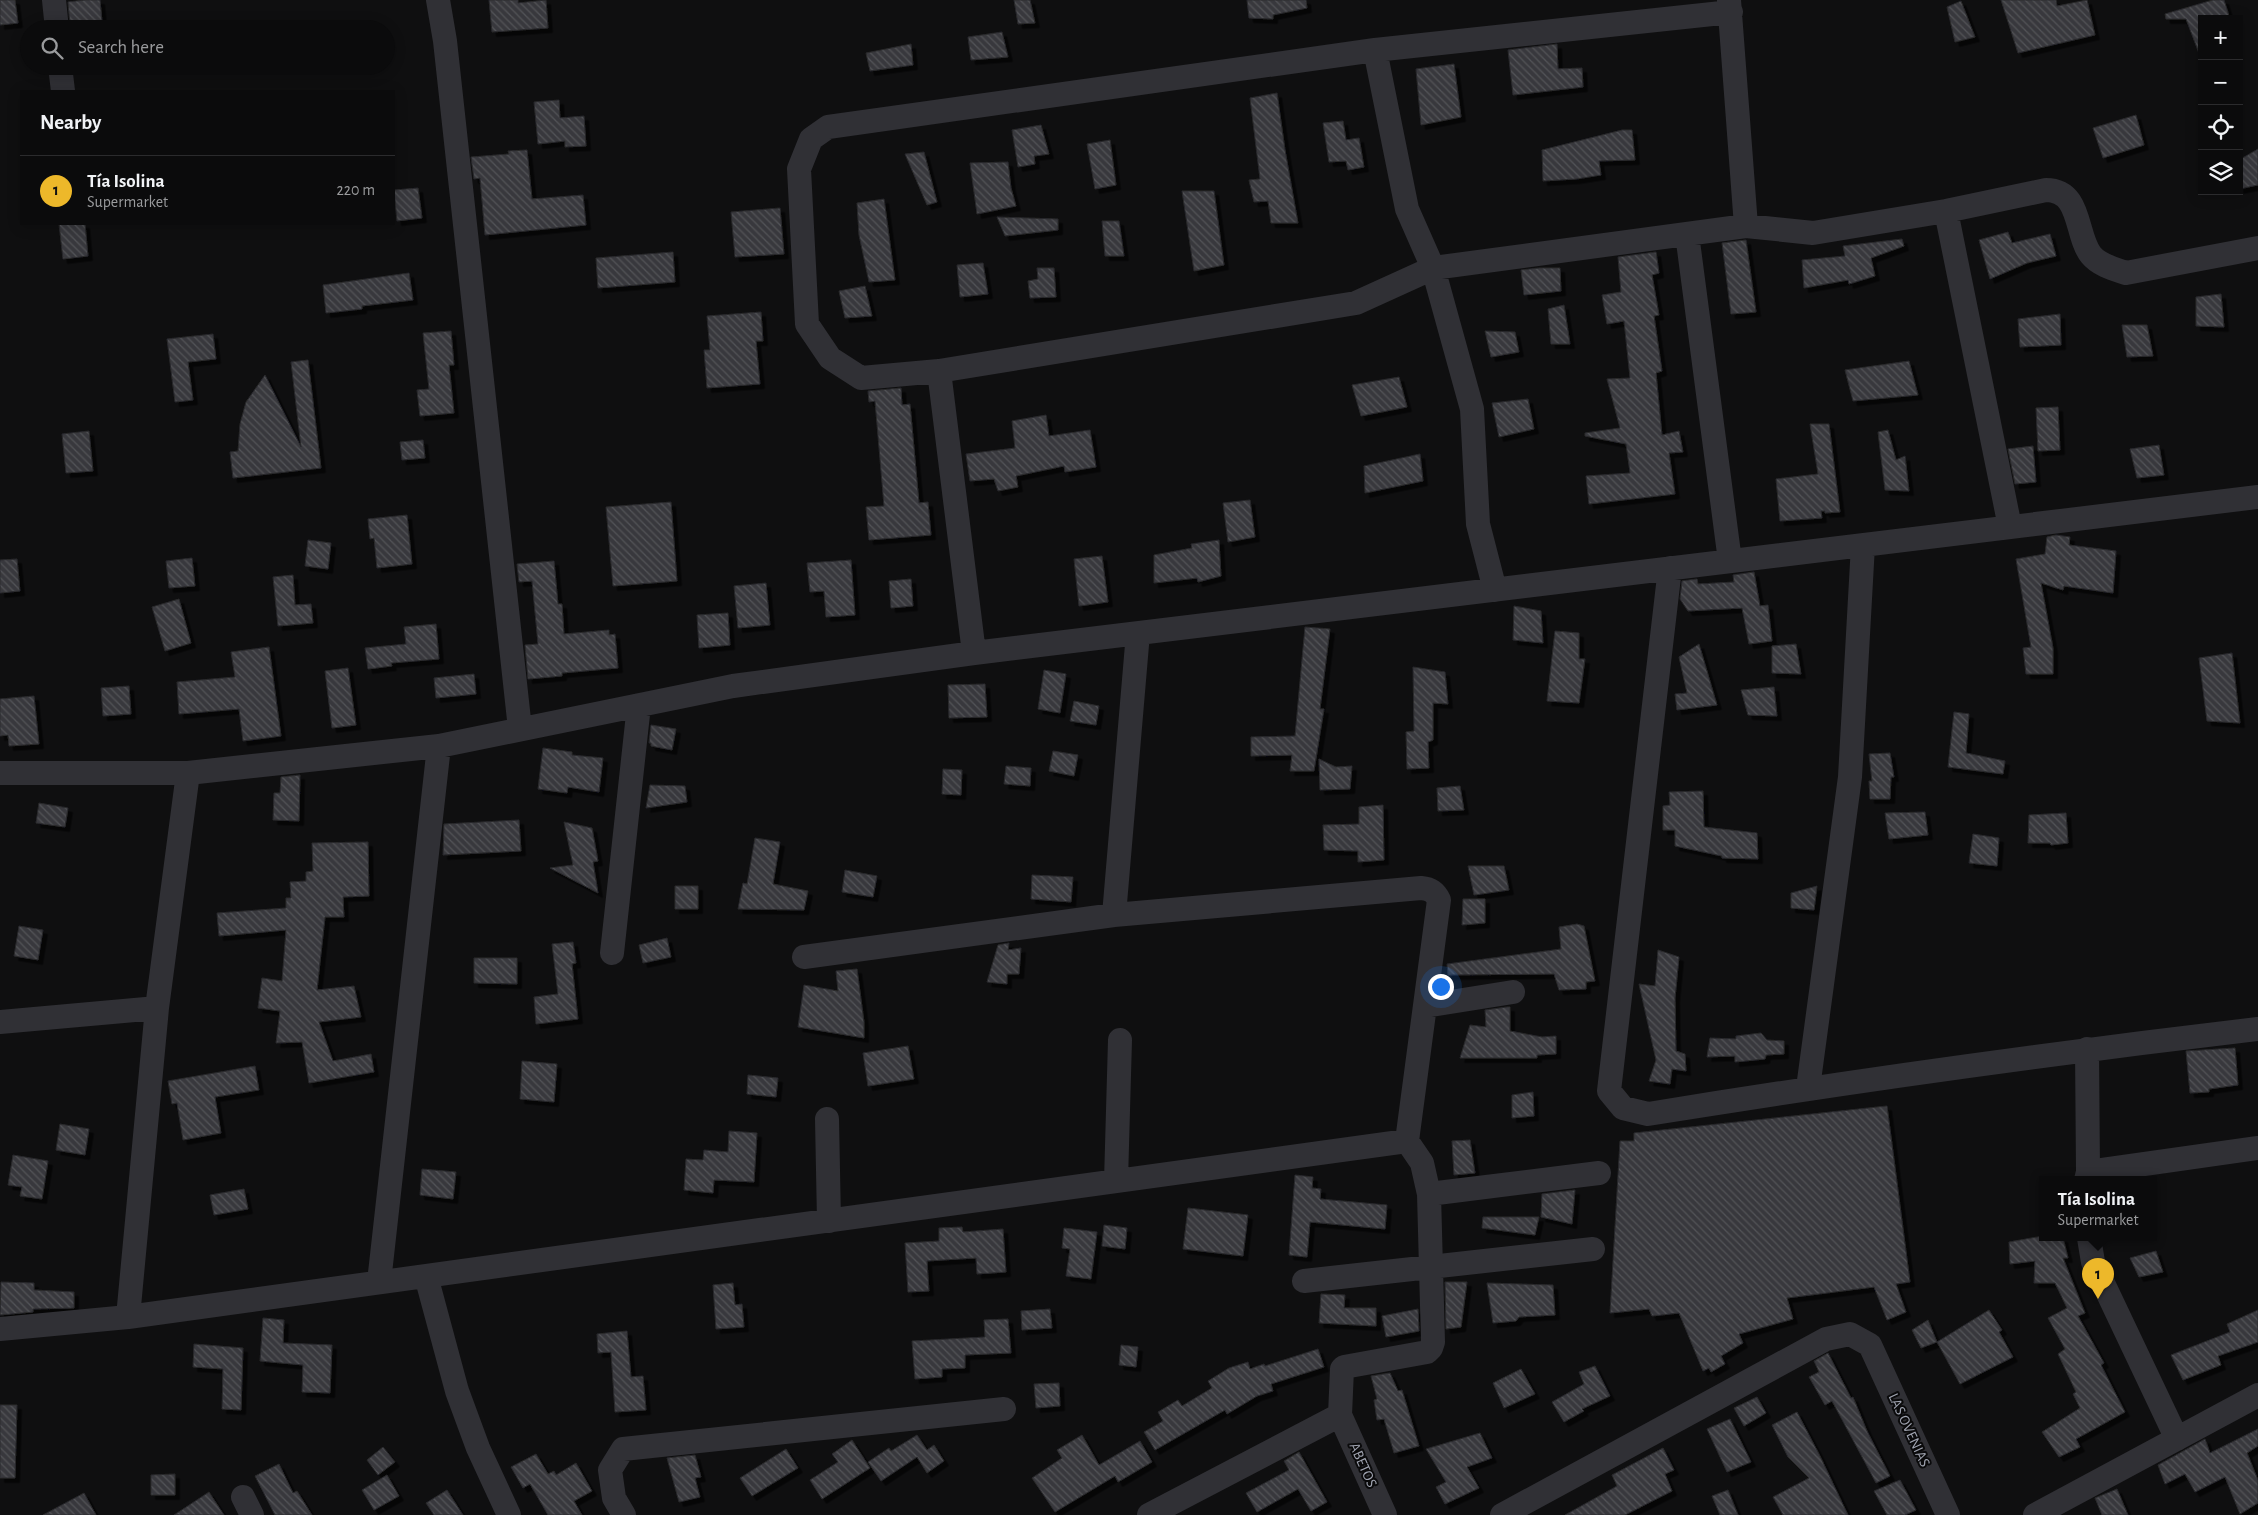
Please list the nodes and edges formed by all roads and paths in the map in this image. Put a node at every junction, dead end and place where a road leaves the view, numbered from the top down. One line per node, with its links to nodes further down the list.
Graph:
1 (54, 0): 4 (street)
2 (438, 0): 23 (street)
3 (1730, 6): 5 (street); 9 (street)
4 (55, 20)
5 (1375, 50): 12 (street); 13 (street)
6 (61, 75): 7 (street)
7 (63, 90)
8 (1946, 211): 9 (street); 11 (street); 15 (street)
9 (1746, 226): 10 (street)
10 (1687, 234): 12 (street); 17 (street)
11 (2258, 248)
12 (1432, 268): 13 (street); 19 (street)
13 (939, 371): 21 (street)
14 (2258, 497): 15 (street)
15 (2010, 527): 16 (street)
16 (1863, 545): 17 (street); 37 (street)
17 (1730, 561): 18 (street)
18 (1670, 568): 19 (street); 37 (street)
19 (1495, 590): 20 (street)
20 (1138, 633): 21 (street); 27 (street)
21 (974, 653): 22 (street)
22 (639, 705): 23 (street); 28 (street)
23 (520, 729): 24 (street)
24 (439, 746): 26 (street); 51 (street)
25 (0, 773): 26 (street)
26 (188, 773): 32 (street)
27 (1114, 915): 29 (street); 31 (street)
28 (612, 953)
29 (804, 957)
30 (1513, 992): 31 (street)
31 (1425, 1006): 39 (street)
32 (157, 1008): 33 (street); 52 (street)
33 (0, 1022)
34 (2258, 1029): 36 (street)
35 (1120, 1040): 43 (street)
36 (2087, 1049): 37 (street); 42 (street)
37 (1808, 1088)
38 (827, 1119): 45 (street)
39 (1407, 1141): 43 (street); 44 (street)
40 (2258, 1148): 42 (street)
41 (1599, 1173): 44 (street)
42 (2087, 1176)
43 (1116, 1181): 45 (street)
44 (1429, 1194): 48 (street)
45 (829, 1221): 49 (street)
46 (2090, 1241): 57 (street)
47 (1593, 1249): 48 (street)
48 (1431, 1268): 50 (street); 56 (street)
49 (426, 1276): 51 (street); 58 (street)
50 (1304, 1281)
51 (379, 1282): 52 (street)
52 (128, 1317): 53 (street)
53 (0, 1329)
54 (2258, 1396): 57 (street)
55 (1004, 1409): 59 (street)
56 (1340, 1415): 60 (street); 61 (street, ABETOS)
57 (2177, 1439): 64 (street)
58 (510, 1515)
59 (624, 1515)
60 (1149, 1515)
61 (1385, 1515)
62 (1502, 1515): 63 (street, LAS OVENIAS)
63 (1948, 1515)
64 (2034, 1515)

